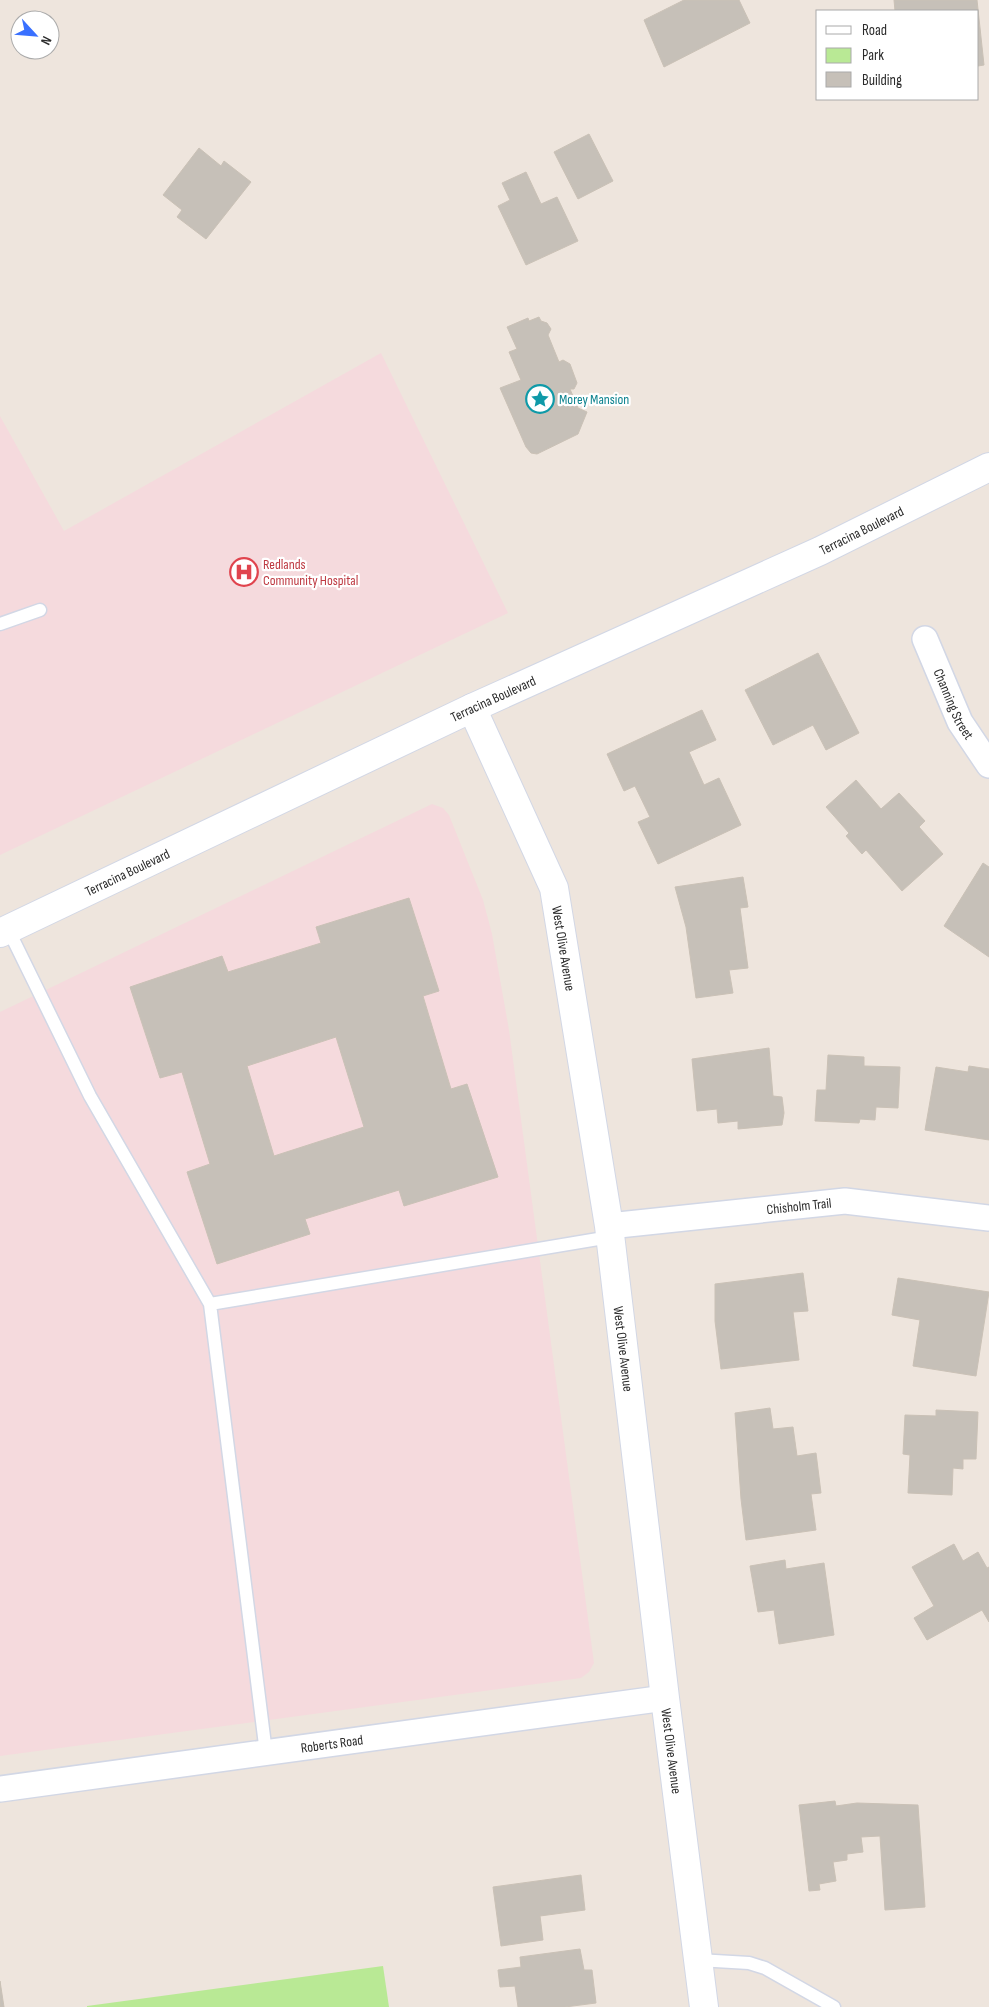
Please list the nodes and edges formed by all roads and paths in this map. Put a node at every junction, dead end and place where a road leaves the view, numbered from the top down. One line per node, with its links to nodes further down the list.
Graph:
1 (989, 467): 5 (street, Terracina Boulevard)
2 (40, 610): 3 (lane)
3 (0, 624)
4 (924, 639): 6 (street, Channing Street)
5 (472, 708): 7 (street, Terracina Boulevard); 9 (street, West Olive Avenue)
6 (989, 765)
7 (4, 931): 10 (lane)
8 (989, 1218): 9 (street, Chisholm Trail)
9 (609, 1232): 10 (lane); 11 (street, West Olive Avenue)
10 (210, 1304): 12 (lane)
11 (665, 1698): 12 (street, Roberts Road); 14 (street, West Olive Avenue)
12 (266, 1753): 13 (street, Roberts Road)
13 (0, 1789)
14 (698, 1960): 15 (street, West Olive Avenue); 16 (lane)
15 (704, 2007)
16 (834, 2007)

